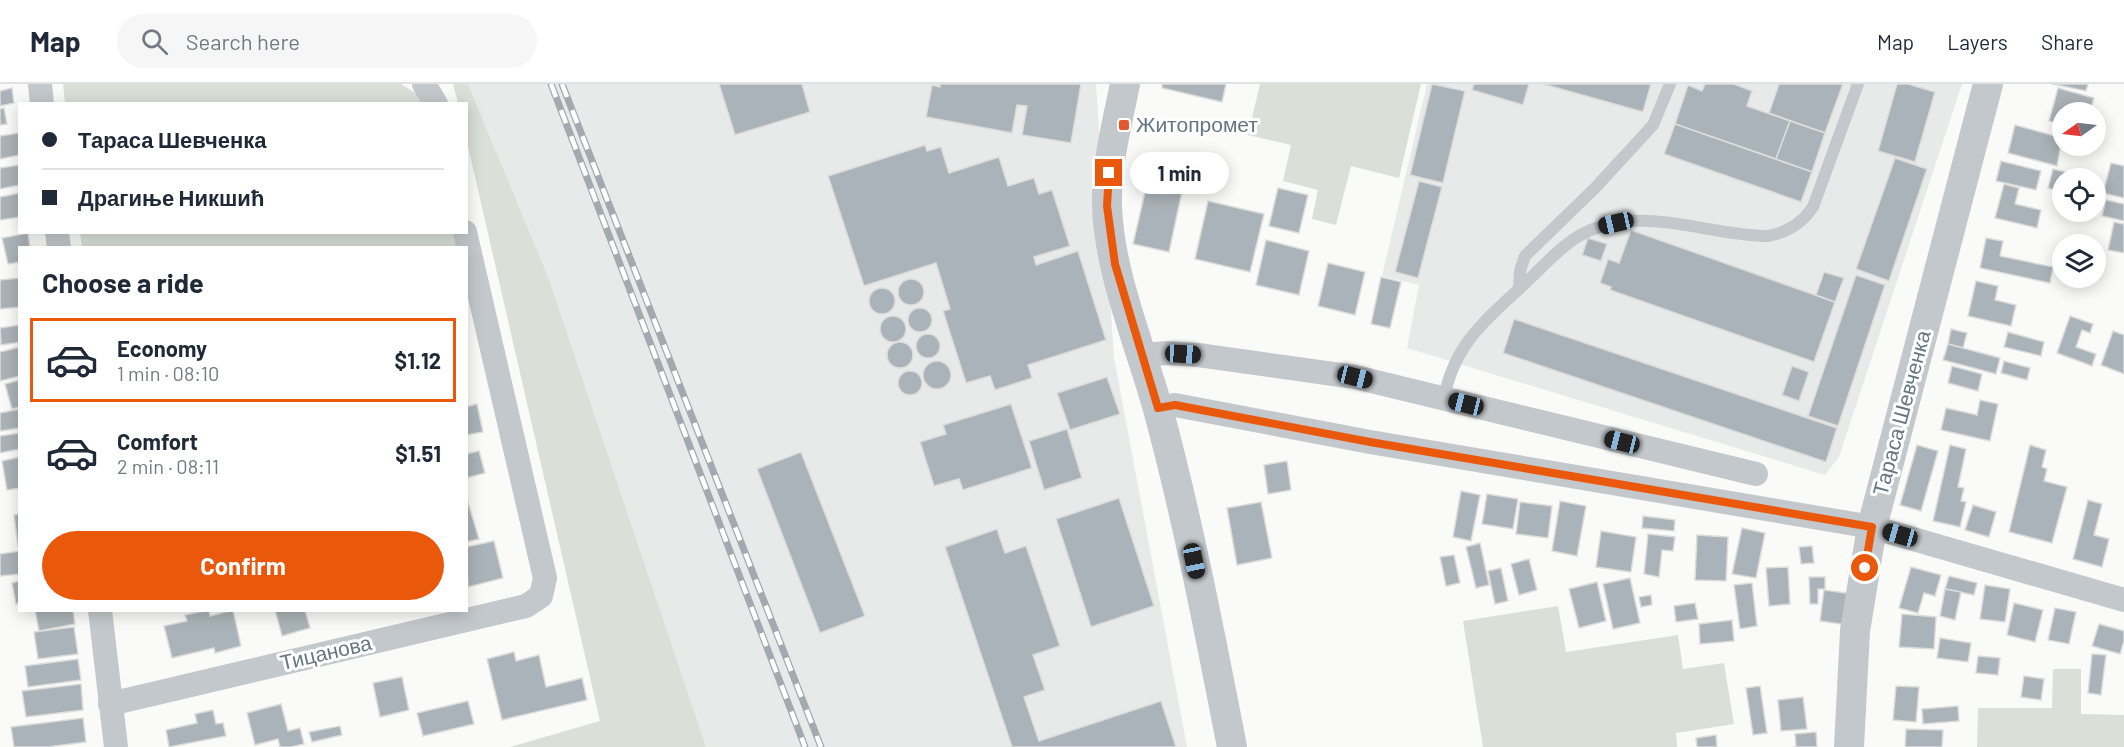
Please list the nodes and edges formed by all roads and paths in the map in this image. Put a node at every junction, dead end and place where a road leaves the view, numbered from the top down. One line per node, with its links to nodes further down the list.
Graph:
1 (40, 84): 7 (street)
2 (424, 84): 8 (street)
3 (1125, 84): 11 (street)
4 (1670, 84): 10 (lane)
5 (1858, 84): 10 (lane)
6 (1988, 84): 15 (street, Тараса Шевченка)
7 (42, 102)
8 (435, 102)
9 (470, 268): 18 (street, Тицанова)
10 (1519, 289): 12 (lane)
11 (1142, 355): 12 (street); 13 (street)
12 (1444, 398): 14 (street)
13 (1158, 408): 15 (street); 20 (street)
14 (1756, 474)
15 (1872, 527): 16 (street); 21 (street, Тараса Шевченка)
16 (2124, 600)
17 (100, 612): 18 (street)
18 (110, 704): 19 (street)
19 (116, 747)
20 (1232, 747)
21 (1849, 747)

